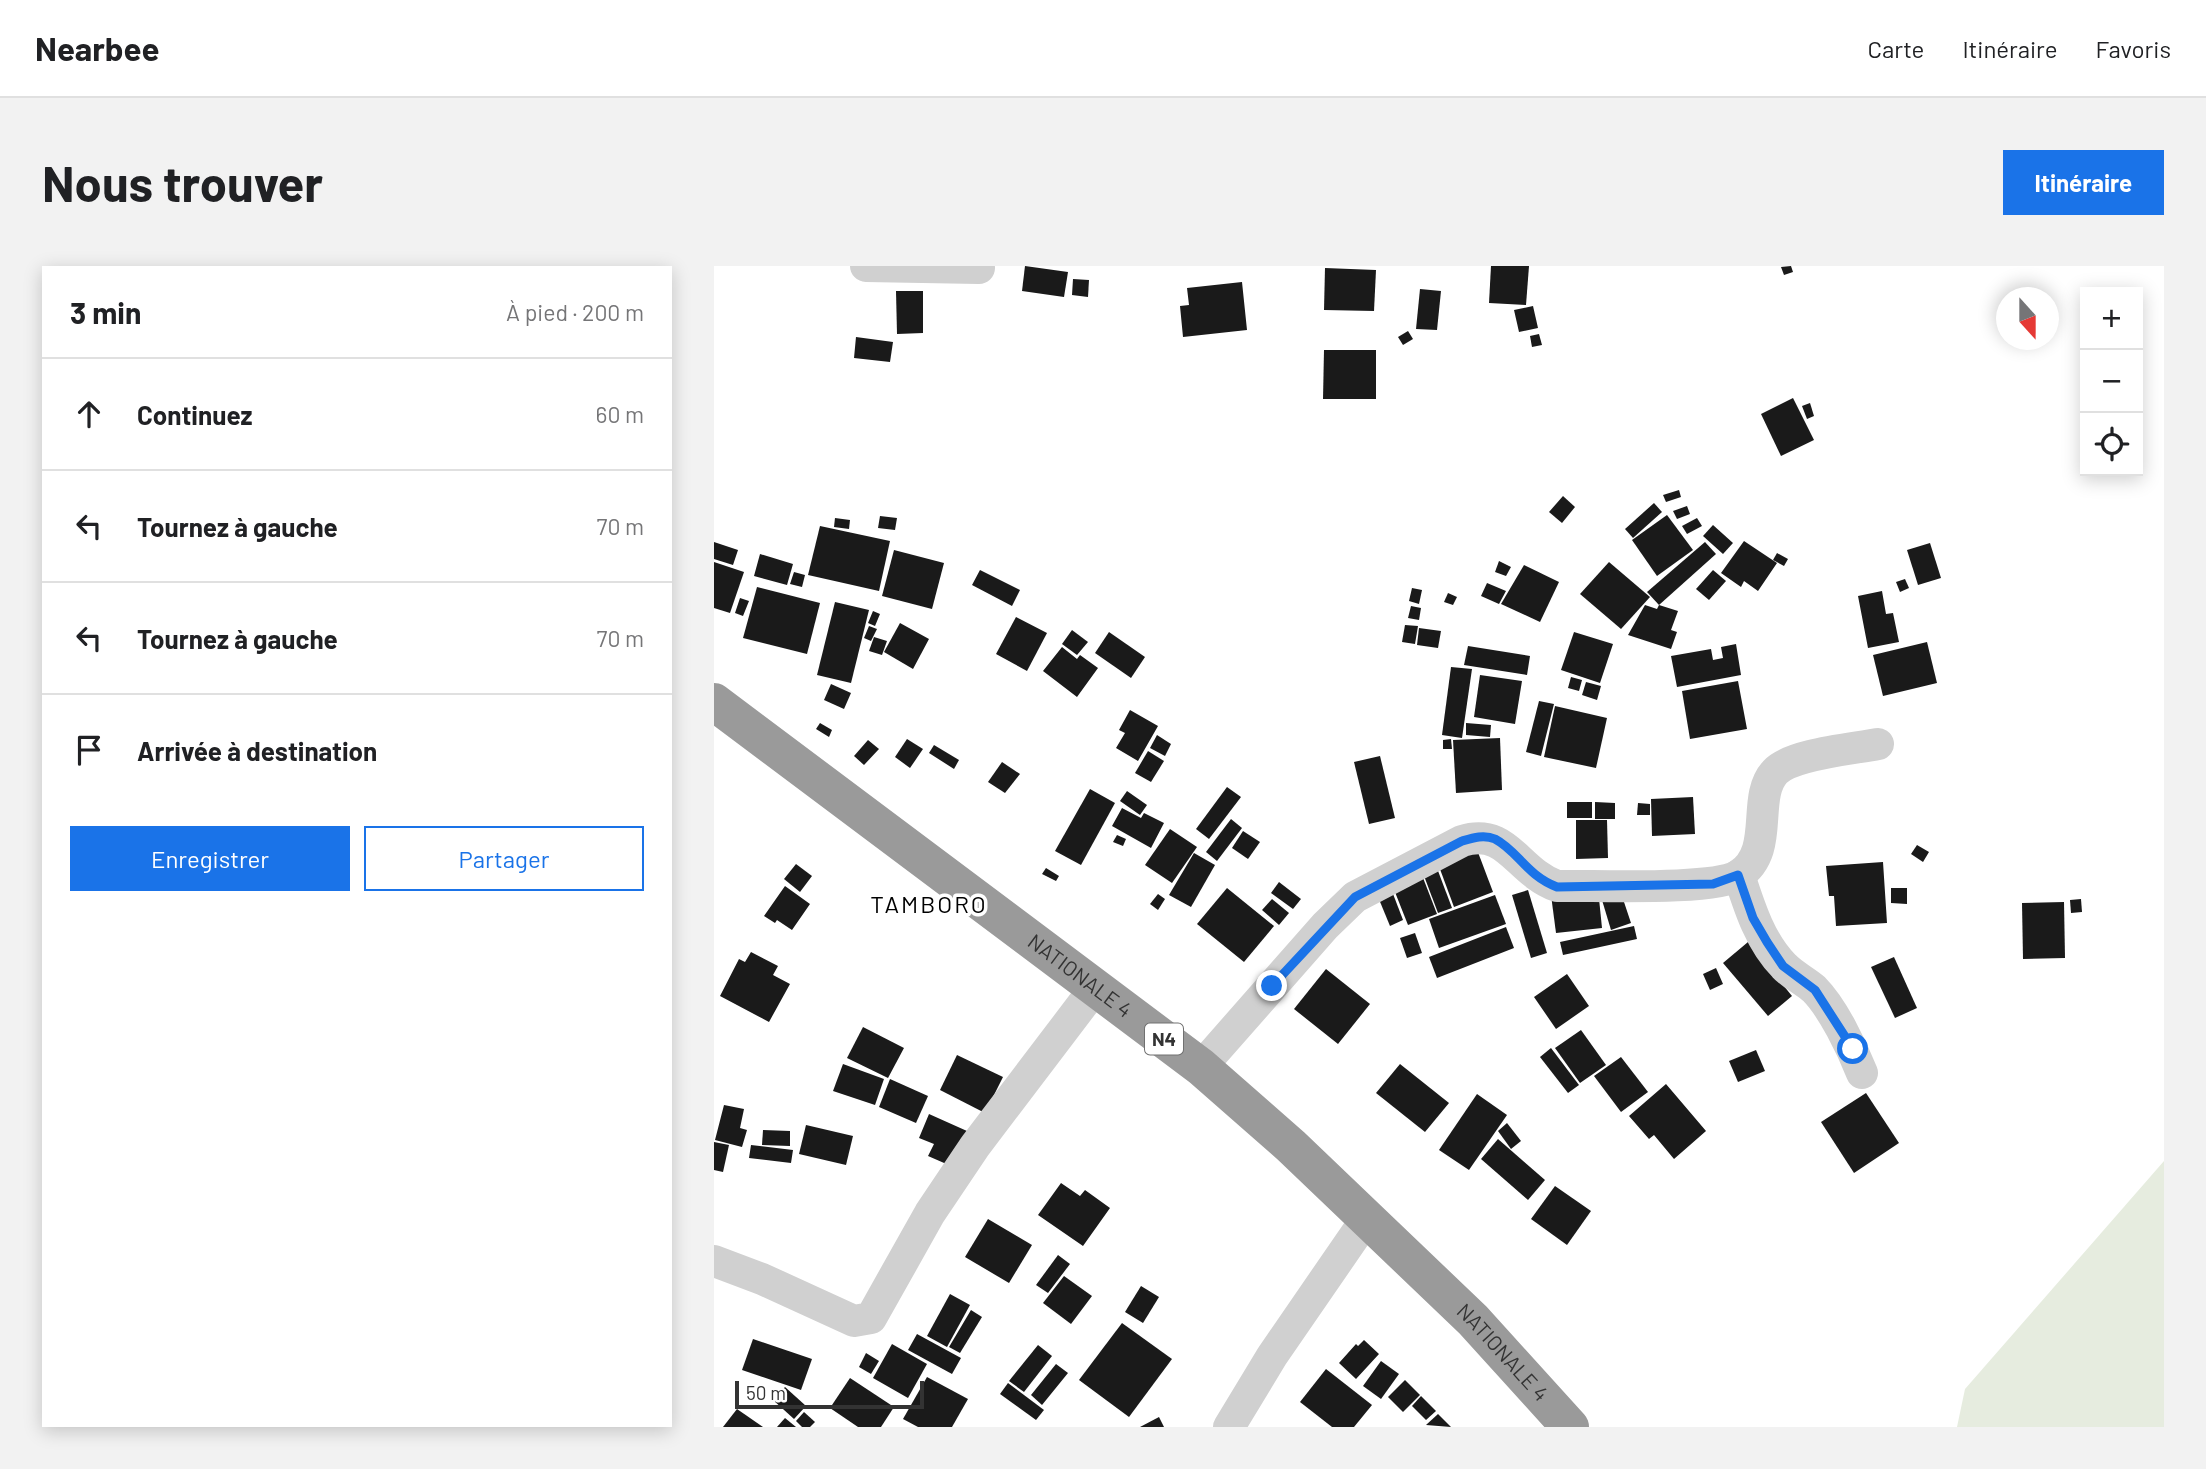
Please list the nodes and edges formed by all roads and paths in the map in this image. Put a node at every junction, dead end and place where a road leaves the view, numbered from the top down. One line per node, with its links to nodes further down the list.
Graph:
1 (866, 266): 2 (street)
2 (979, 268)
3 (714, 702): 6 (highway, NATIONALE 4 / N4)
4 (1878, 744): 5 (street)
5 (1738, 875): 7 (street); 8 (street)
6 (1095, 988): 7 (highway, NATIONALE 4 / N4); 10 (street)
7 (1201, 1067): 9 (highway, NATIONALE 4 / N4)
8 (1863, 1073)
9 (1367, 1218): 11 (street); 12 (highway, NATIONALE 4 / N4)
10 (714, 1261)
11 (1229, 1427)
12 (1570, 1427)

